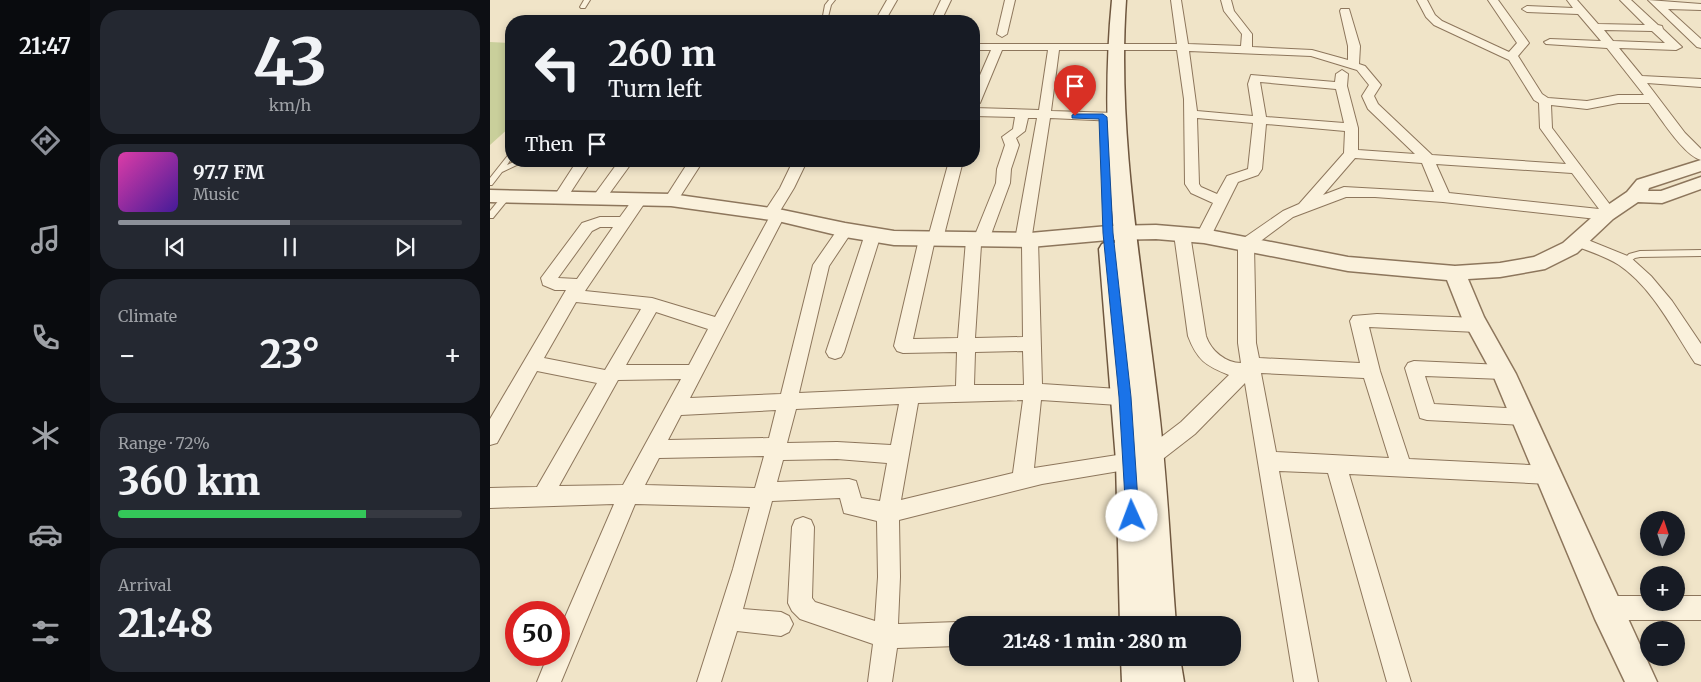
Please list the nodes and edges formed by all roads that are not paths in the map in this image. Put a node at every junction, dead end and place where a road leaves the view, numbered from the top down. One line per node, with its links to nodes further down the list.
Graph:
1 (587, 0): 16 (lane)
2 (832, 0): 20 (lane)
3 (892, 0): 21 (street)
4 (946, 0): 22 (street)
5 (1010, 0): 28 (street)
6 (1106, 0): 36 (main road)
7 (1118, 0): 36 (main road)
8 (1176, 0): 34 (street)
9 (1226, 0): 37 (street)
10 (1422, 0): 38 (street)
11 (1492, 0): 38 (street)
12 (1572, 0): 19 (street)
13 (1625, 0): 25 (street)
14 (1656, 3): 15 (street); 31 (street)
15 (1701, 6)
16 (583, 7)
17 (1528, 10): 19 (street)
18 (1345, 11): 39 (street)
19 (1583, 13): 23 (street); 26 (street)
20 (826, 15)
21 (883, 15)
22 (939, 15)
23 (1604, 15)
24 (1622, 15): 25 (street)
25 (1641, 16): 27 (street)
26 (1596, 27): 27 (street); 30 (street)
27 (1658, 28): 30 (street)
28 (1002, 34)
29 (1550, 42): 30 (street)
30 (1611, 44): 40 (street)
31 (1701, 45)
32 (980, 47): 33 (street)
33 (998, 47): 35 (street); 43 (street)
34 (1183, 47): 36 (street); 37 (street); 48 (street)
35 (1054, 48): 36 (street); 49 (street)
36 (1108, 48): 50 (main road)
37 (1246, 50): 39 (street)
38 (1512, 58): 45 (street)
39 (1347, 64): 42 (street); 55 (street)
40 (1638, 79): 41 (street); 44 (street)
41 (1701, 83)
42 (1341, 86): 51 (street); 52 (street)
43 (980, 89)
44 (1653, 99): 45 (street); 54 (street)
45 (1545, 102): 64 (street)
46 (980, 112): 47 (street)
47 (1022, 114): 49 (street); 87 (street)
48 (1190, 114): 51 (street); 75 (street)
49 (1044, 115): 50 (street); 88 (street)
50 (1110, 117): 82 (main road)
51 (1260, 119): 52 (street); 75 (street)
52 (1352, 128): 53 (street)
53 (1351, 154): 55 (street); 76 (street)
54 (1701, 156)
55 (1427, 158): 64 (street); 70 (street)
56 (505, 162): 65 (lane)
57 (1701, 165): 69 (street)
58 (507, 167): 65 (lane)
59 (580, 167): 71 (street)
60 (622, 167): 72 (street)
61 (692, 167): 74 (street)
62 (797, 167): 77 (street)
63 (954, 167): 86 (street)
64 (1576, 169): 78 (street)
65 (499, 170): 66 (lane)
66 (490, 183)
67 (1698, 187): 69 (street)
68 (499, 196): 71 (street); 79 (lane)
69 (1634, 196): 78 (street)
70 (1443, 197): 76 (street); 78 (street)
71 (560, 198): 72 (street)
72 (599, 198): 73 (street)
73 (640, 198): 74 (street); 80 (street)
74 (671, 200): 77 (street)
75 (1220, 201): 85 (street)
76 (1303, 209): 90 (street)
77 (774, 214): 81 (street); 96 (street)
78 (1607, 214): 89 (street)
79 (490, 216)
80 (624, 222): 94 (street); 94 (street)
81 (845, 230): 83 (street); 112 (street)
82 (1116, 233): 84 (street); 88 (street); 111 (main road)
83 (873, 234): 86 (street); 100 (street)
84 (1182, 234): 85 (street); 103 (street)
85 (1204, 236): 90 (street)
86 (931, 239): 87 (street); 99 (street)
87 (978, 240): 88 (street); 99 (street)
88 (1027, 240): 98 (street)
89 (1578, 241): 92 (street); 93 (street)
90 (1246, 244): 93 (street); 103 (street)
91 (1701, 253): 92 (lane)
92 (1625, 262): 101 (street)
93 (1455, 273): 97 (street)
94 (576, 290): 95 (street); 102 (street)
95 (652, 304): 96 (street); 107 (street)
96 (718, 325): 104 (street)
97 (1477, 325): 105 (street); 106 (street)
98 (1032, 344): 99 (street); 108 (street)
99 (966, 345): 109 (street)
100 (835, 352)
101 (1701, 358)
102 (531, 363): 107 (street); 115 (street)
103 (1247, 369): 105 (street); 119 (street); 120 (street)
104 (693, 372): 107 (street); 113 (street)
105 (1371, 372): 122 (street)
106 (1503, 372): 114 (street); 114 (street)
107 (611, 375): 127 (street)
108 (1033, 392): 109 (street); 111 (street); 124 (street)
109 (964, 393): 110 (street)
110 (910, 396): 112 (street); 118 (street)
111 (1135, 398): 119 (main road)
112 (788, 402): 113 (street); 117 (street)
113 (675, 407): 116 (street)
114 (1524, 417): 123 (street)
115 (490, 437)
116 (653, 449): 117 (street); 125 (street)
117 (776, 450): 118 (street); 126 (street)
118 (899, 456): 129 (street)
119 (1139, 460): 124 (street); 133 (main road); 134 (main road)
120 (1268, 461): 121 (street); 146 (street)
121 (1336, 464): 122 (street); 147 (street)
122 (1402, 468): 123 (street)
123 (1549, 475): 131 (street)
124 (1022, 480): 129 (street)
125 (629, 494): 126 (street); 127 (street); 141 (street)
126 (764, 495): 129 (street); 135 (street)
127 (543, 496): 128 (street)
128 (490, 498)
129 (888, 513): 138 (street)
130 (802, 527): 138 (street)
131 (1606, 608): 132 (street); 148 (street)
132 (1701, 608)
133 (1136, 616)
134 (1158, 616)
135 (728, 619): 136 (street); 142 (street)
136 (781, 624)
137 (949, 634): 138 (street)
138 (886, 636): 143 (street)
139 (1139, 666): 144 (main road)
140 (1164, 666): 145 (main road)
141 (549, 682)
142 (709, 682)
143 (880, 682)
144 (1140, 682)
145 (1166, 682)
146 (1306, 682)
147 (1399, 682)
148 (1641, 682)

